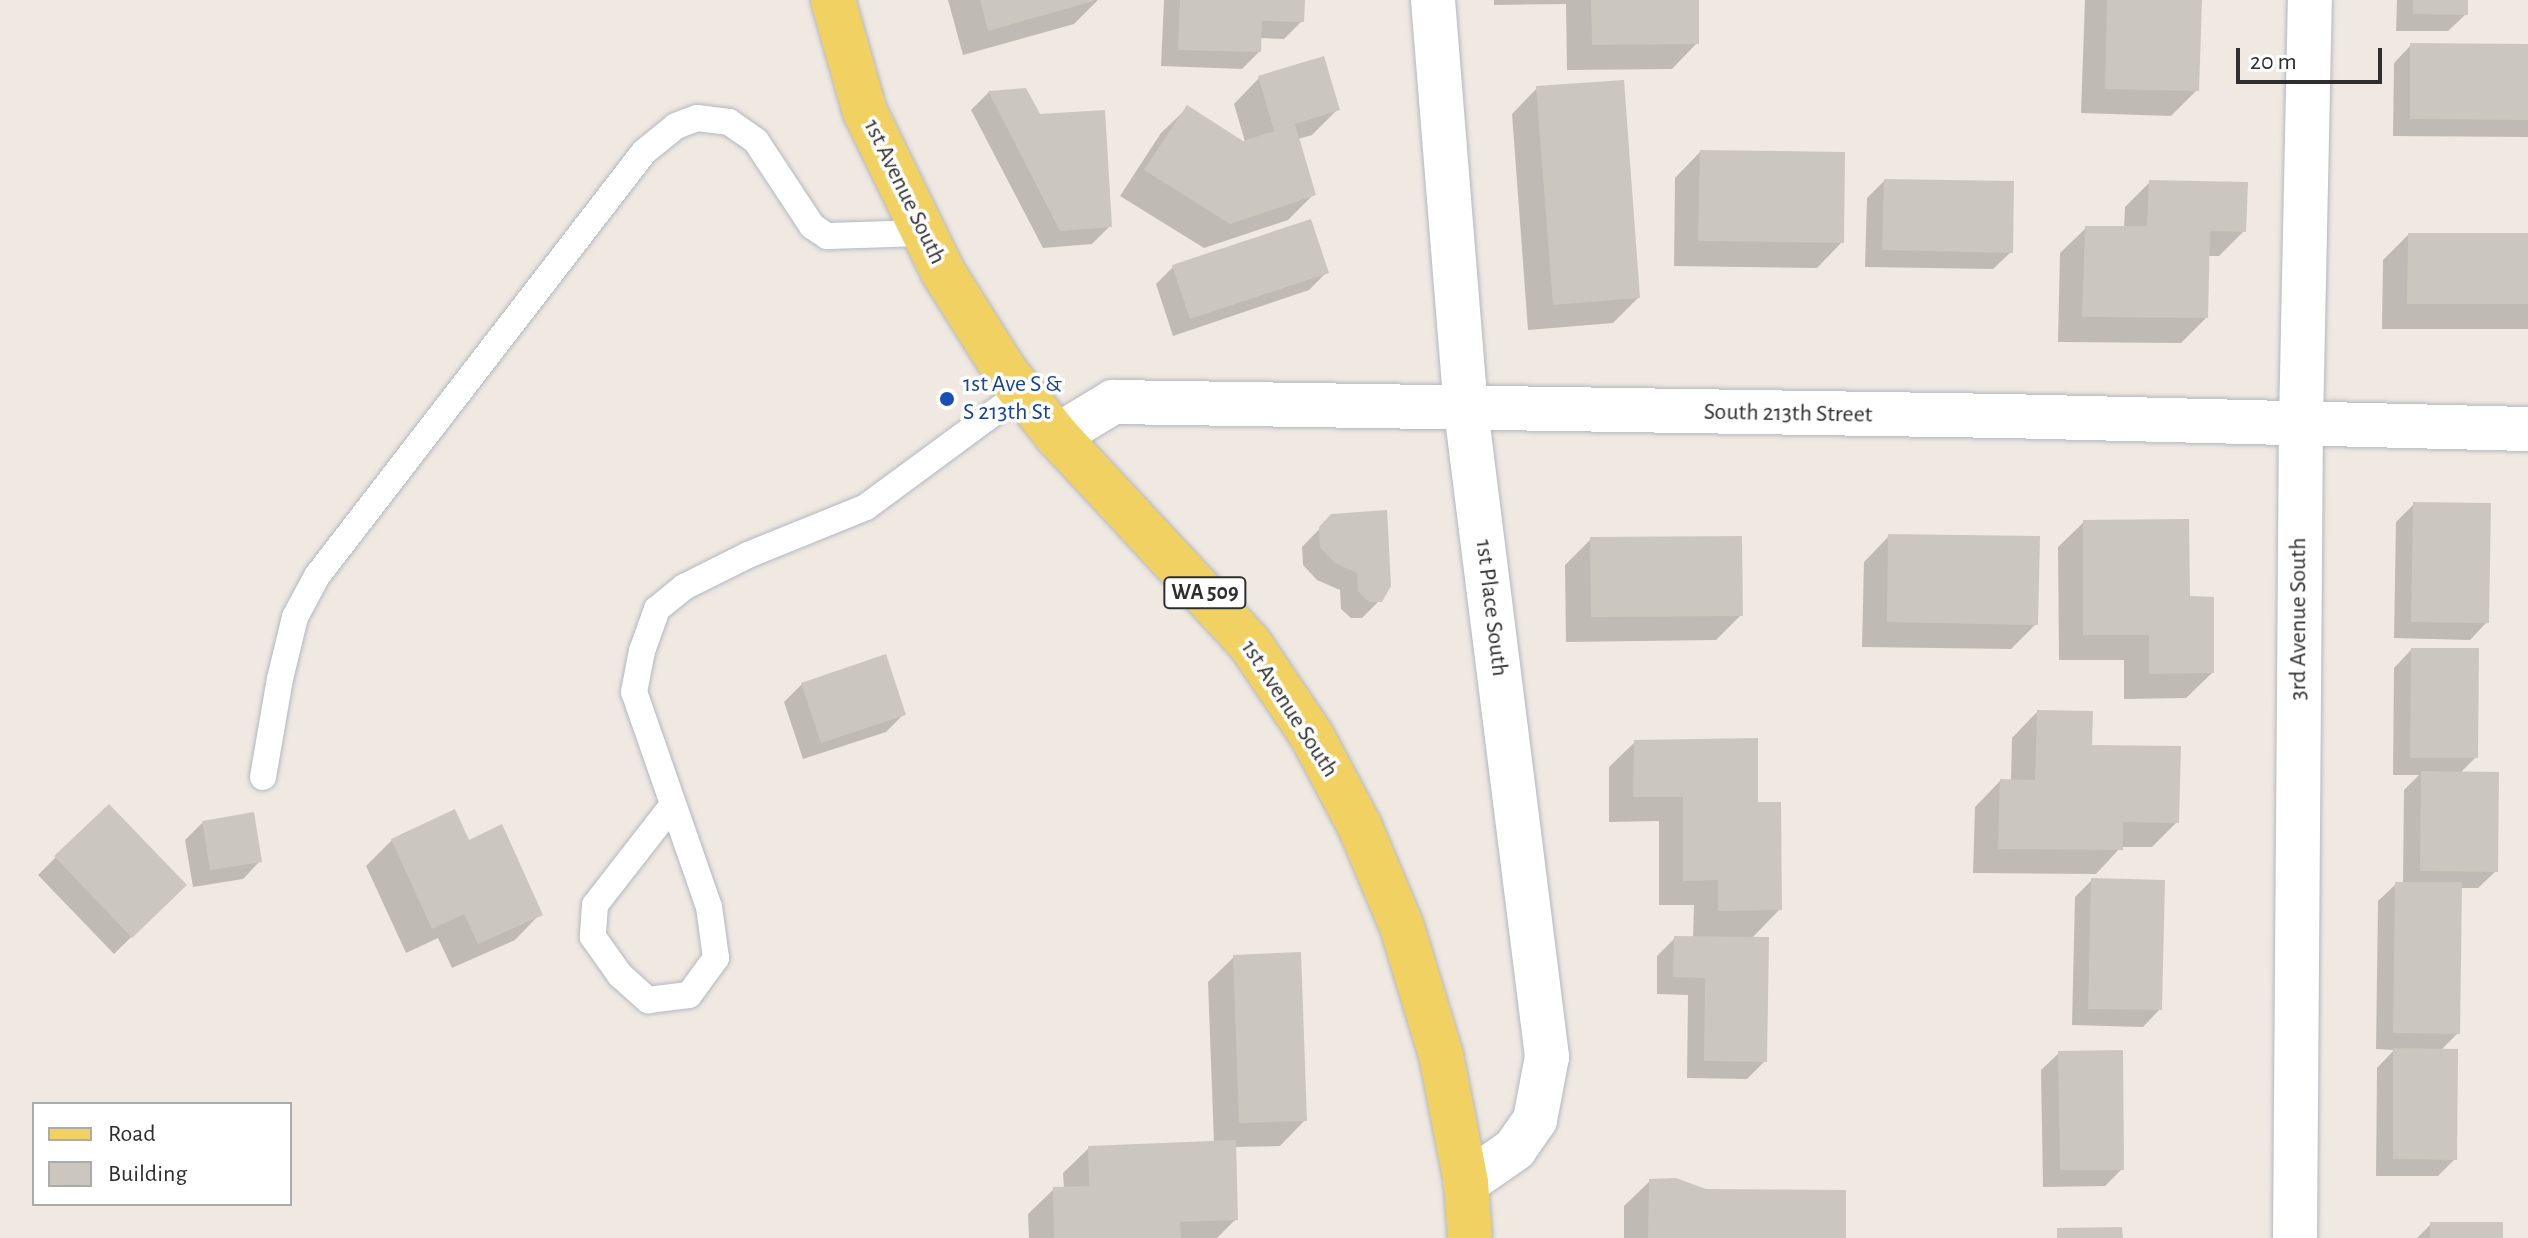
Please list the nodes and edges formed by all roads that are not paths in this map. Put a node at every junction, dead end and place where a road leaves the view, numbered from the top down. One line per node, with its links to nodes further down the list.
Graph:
1 (833, 0): 4 (main road, 1st Avenue South / WA 509)
2 (1433, 0): 6 (street, 1st Place South)
3 (2310, 0): 7 (street, 3rd Avenue South)
4 (924, 233): 5 (main road, 1st Avenue South / WA 509); 10 (lane)
5 (1022, 392): 9 (main road, 1st Avenue South / WA 509); 11 (lane)
6 (1466, 410): 7 (street, South 213th Street); 9 (street, South 213th Street); 12 (street, 1st Place South)
7 (2301, 423): 8 (street, South 213th Street); 14 (street, 3rd Avenue South)
8 (2528, 429)
9 (1057, 436): 12 (main road, 1st Avenue South / WA 509)
10 (263, 777)
11 (672, 806): 11 (lane)
12 (1466, 1183): 13 (main road, 1st Avenue South / WA 509)
13 (1470, 1238)
14 (2295, 1238)

